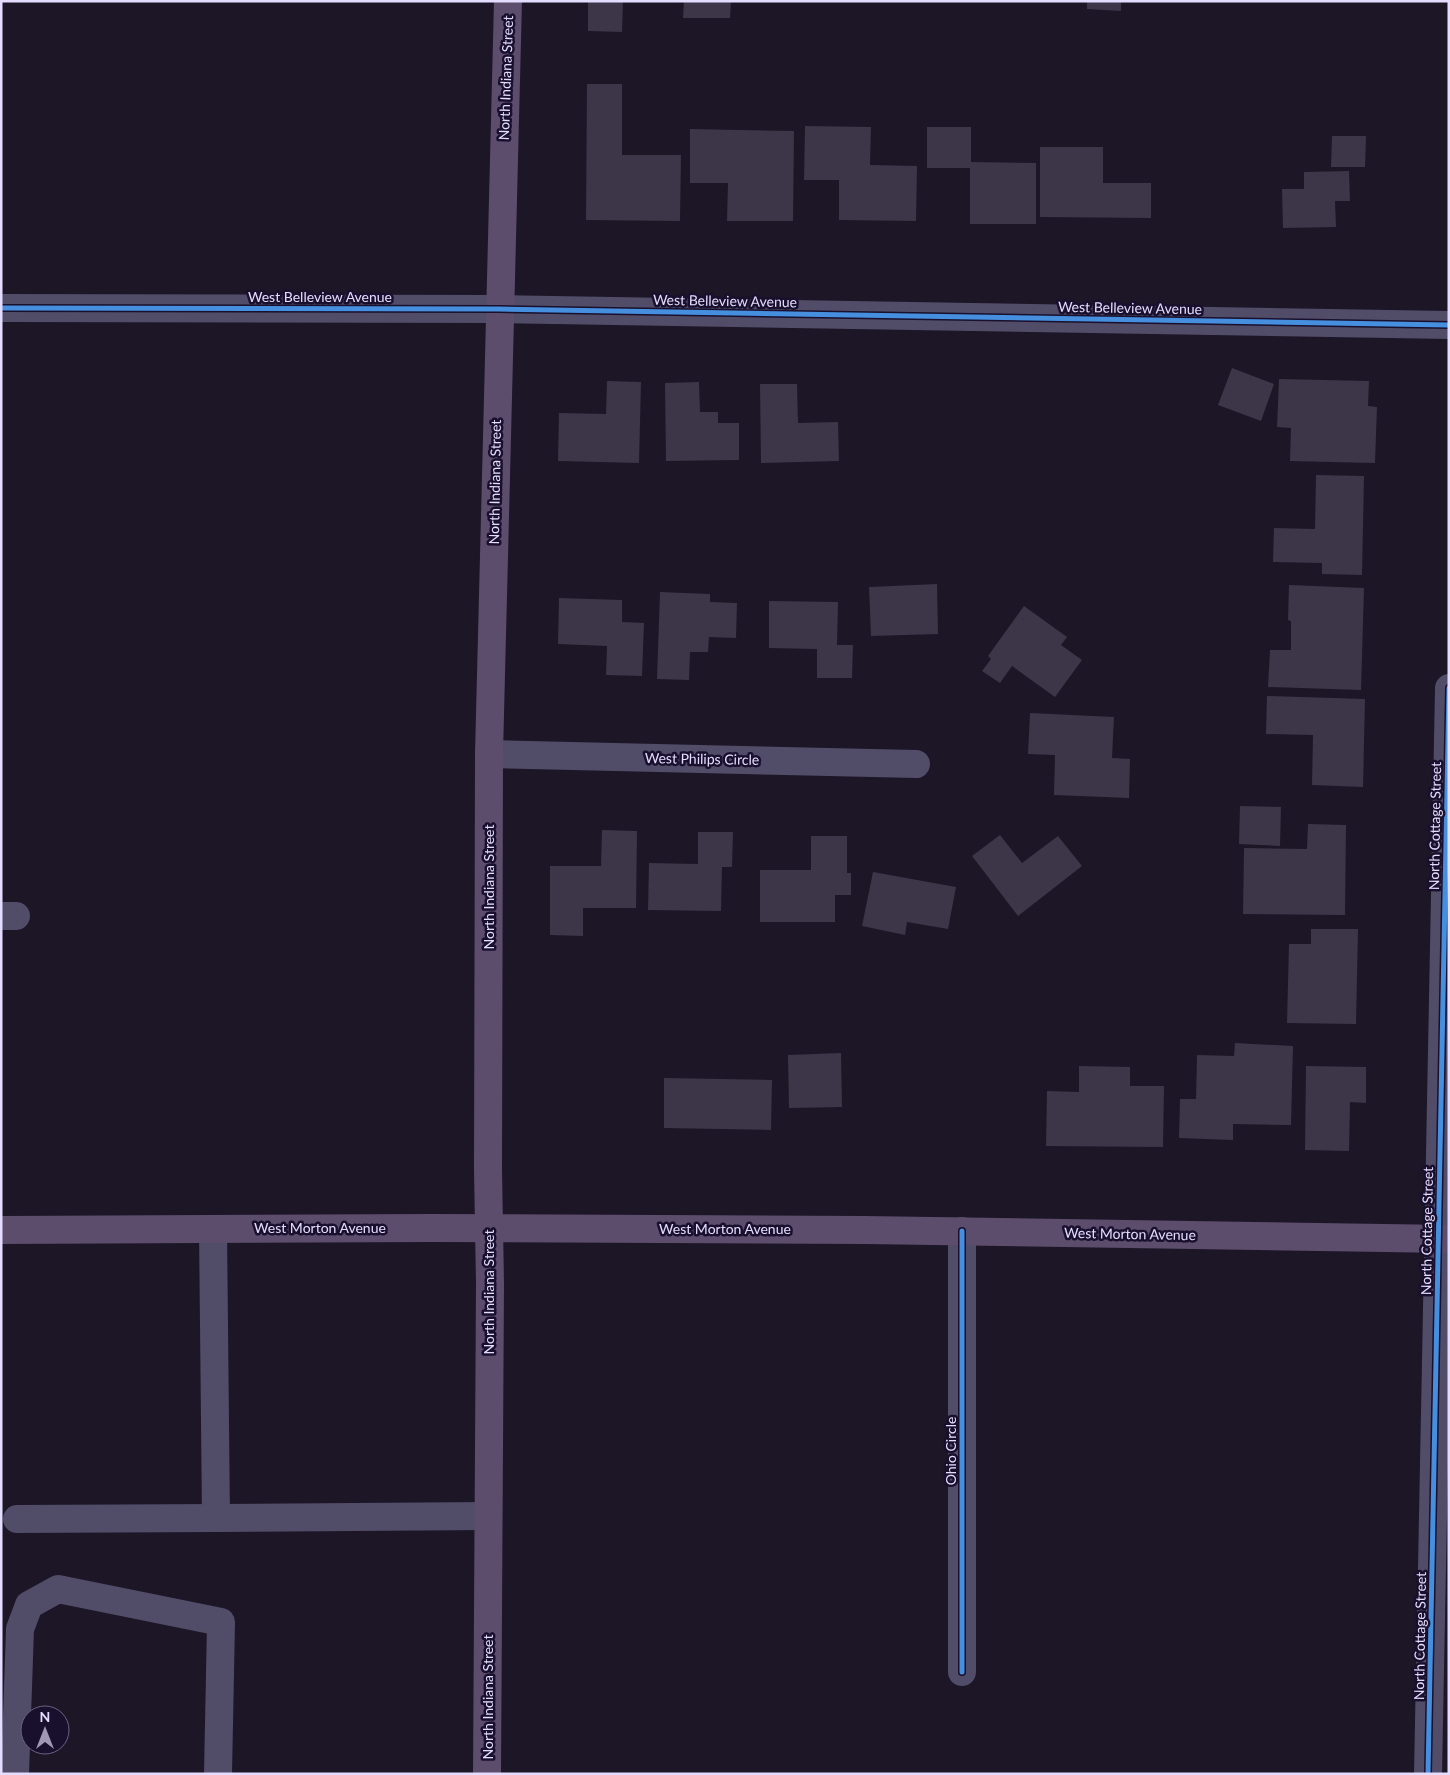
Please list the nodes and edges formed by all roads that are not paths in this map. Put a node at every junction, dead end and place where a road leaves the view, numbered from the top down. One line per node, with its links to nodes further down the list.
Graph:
1 (508, 1): 3 (main road, North Indiana Street)
2 (1, 308): 3 (street, West Belleview Avenue)
3 (499, 309): 4 (street, West Belleview Avenue); 6 (main road, North Indiana Street)
4 (1449, 325)
5 (1449, 688): 12 (street, North Cottage Street)
6 (489, 754): 7 (street, West Philips Circle); 8 (main road, North Indiana Street)
7 (916, 764)
8 (489, 1228): 9 (main road, West Morton Avenue); 11 (main road, West Morton Avenue); 13 (main road, North Indiana Street)
9 (213, 1229): 10 (main road, West Morton Avenue); 14 (street)
10 (1, 1230)
11 (962, 1231): 12 (main road, West Morton Avenue); 16 (street, Ohio Circle)
12 (1443, 1239): 20 (street, North Cottage Street)
13 (488, 1516): 14 (street); 19 (main road, North Indiana Street)
14 (216, 1518): 15 (street)
15 (17, 1519)
16 (962, 1672)
17 (15, 1774): 18 (street)
18 (218, 1774)
19 (487, 1774)
20 (1428, 1774)

